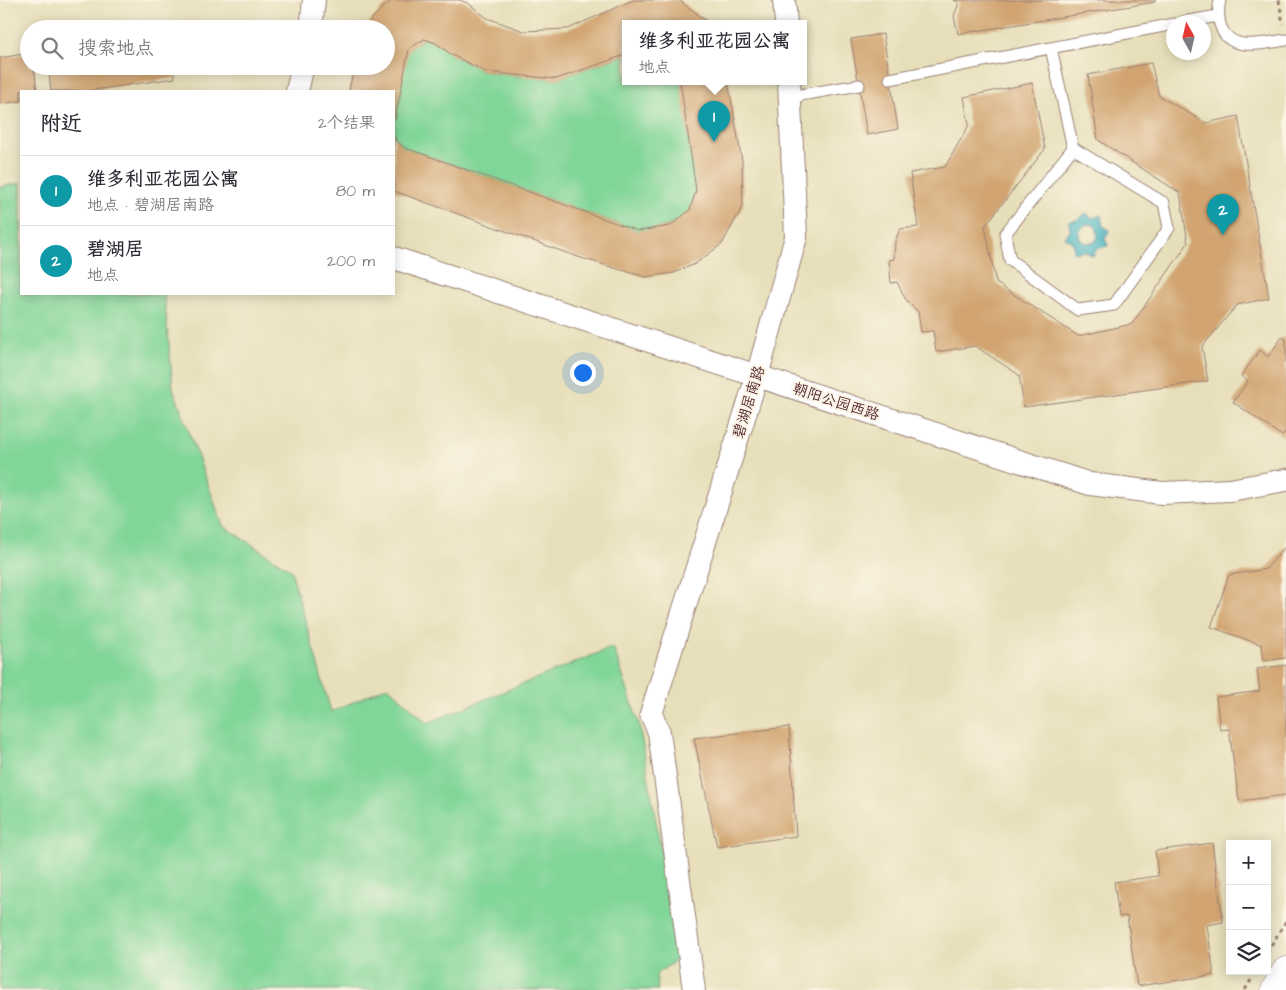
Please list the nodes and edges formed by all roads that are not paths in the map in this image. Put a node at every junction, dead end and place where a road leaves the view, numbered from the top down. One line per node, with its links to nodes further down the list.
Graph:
1 (314, 0): 6 (street)
2 (784, 0): 7 (street)
3 (1220, 0): 4 (lane)
4 (1218, 16): 5 (lane); 9 (lane)
5 (1211, 17)
6 (312, 20)
7 (786, 20)
8 (1166, 26): 10 (lane)
9 (1285, 34)
10 (1051, 48): 12 (lane); 16 (lane)
11 (301, 75): 15 (street)
12 (890, 78)
13 (859, 85): 14 (lane)
14 (789, 89): 18 (street, 碧湖居南路)
15 (297, 90)
16 (1073, 148): 16 (lane)
17 (395, 258): 18 (street, 朝阳公园西路)
18 (757, 376): 19 (street, 朝阳公园西路); 21 (street, 碧湖居南路)
19 (1286, 480)
20 (1286, 971): 22 (main road)
21 (694, 990)
22 (1275, 990)

